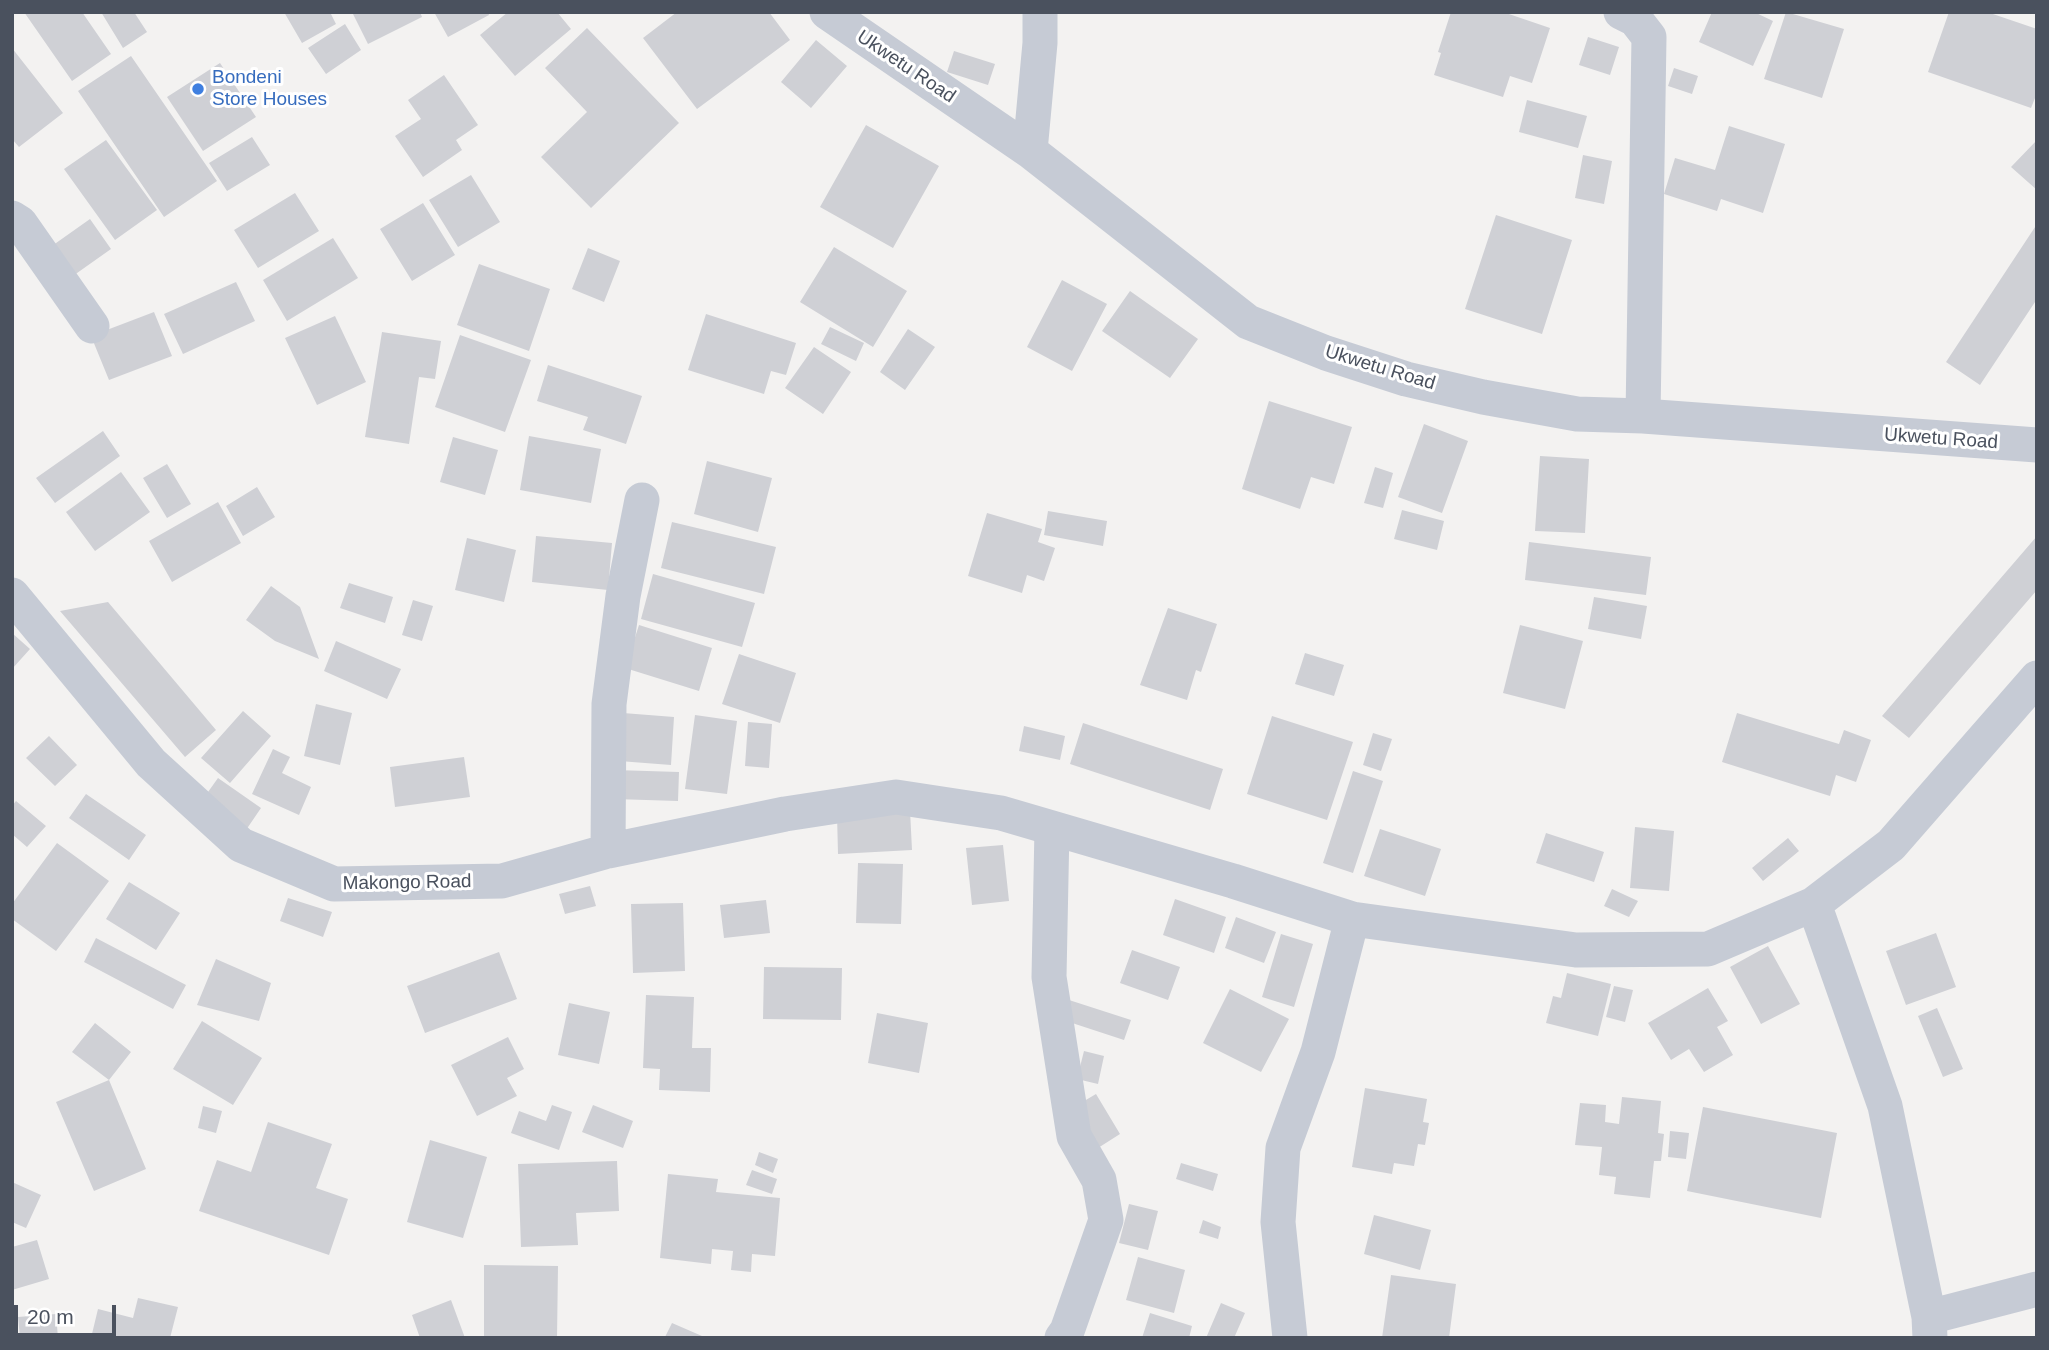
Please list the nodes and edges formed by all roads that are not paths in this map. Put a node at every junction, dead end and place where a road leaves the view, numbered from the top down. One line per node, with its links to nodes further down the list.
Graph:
1 (827, 12): 4 (street, Ukwetu Road)
2 (1040, 12): 4 (street)
3 (1621, 12): 7 (street)
4 (1030, 151): 7 (street, Ukwetu Road)
5 (12, 218): 6 (street)
6 (92, 326)
7 (1643, 416): 8 (street, Ukwetu Road)
8 (2037, 445)
9 (642, 500): 13 (street)
10 (12, 595): 13 (street, Makongo Road)
11 (2037, 678): 14 (street, Makongo Road)
12 (1052, 828): 13 (street, Makongo Road); 15 (street, Makongo Road); 18 (street)
13 (608, 851)
14 (1814, 904): 15 (street, Makongo Road); 17 (street)
15 (1352, 919): 19 (street)
16 (2037, 1289): 17 (street)
17 (1929, 1327)
18 (1062, 1338)
19 (1290, 1338)

